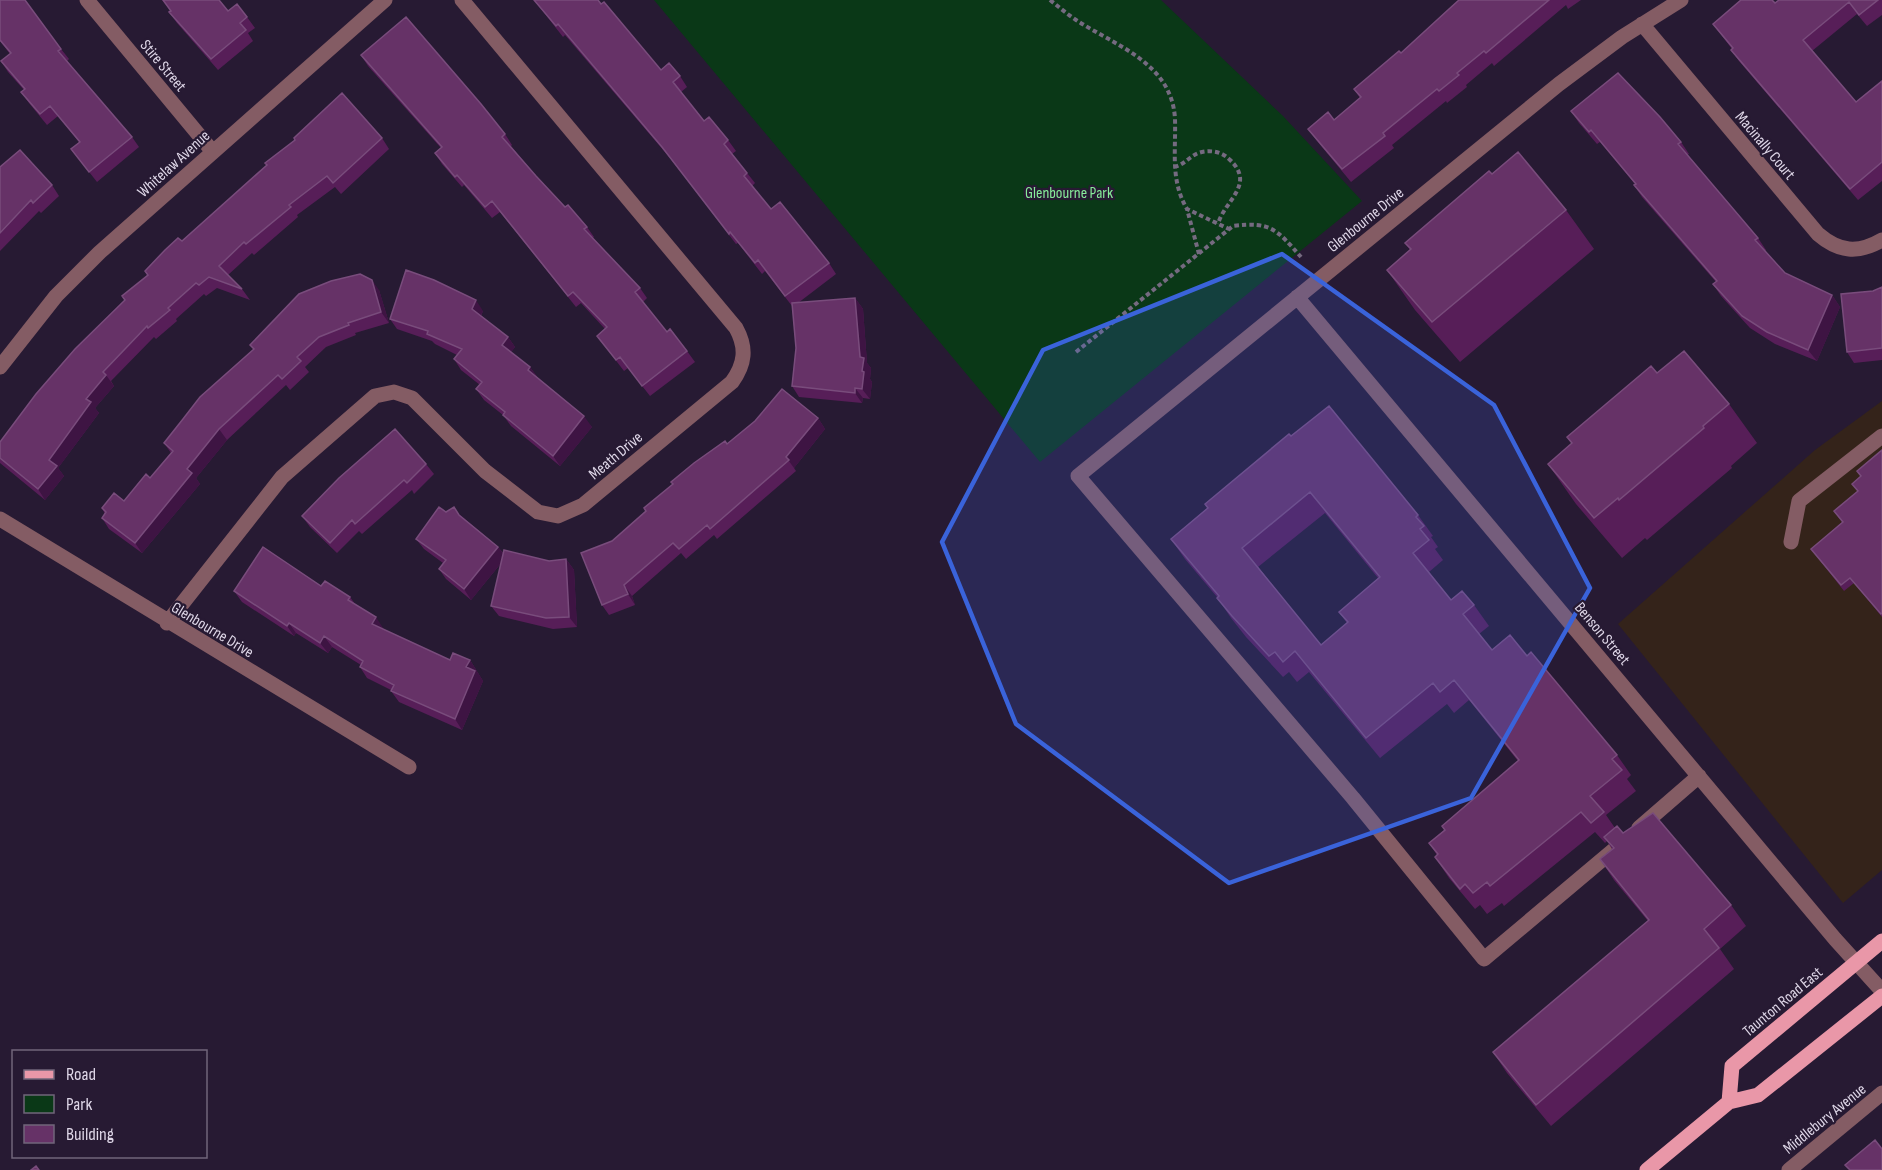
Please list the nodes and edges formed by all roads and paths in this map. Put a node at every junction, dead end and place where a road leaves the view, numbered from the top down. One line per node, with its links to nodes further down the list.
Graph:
1 (87, 0): 7 (street, Stire Street)
2 (385, 0): 7 (street, Whitelaw Avenue)
3 (462, 0): 21 (street, Meath Drive)
4 (1050, 0): 8 (path)
5 (1681, 0): 6 (street, Glenbourne Drive)
6 (1642, 24): 12 (street, Macinally Court); 15 (street, Glenbourne Drive)
7 (213, 152): 17 (street, Whitelaw Avenue)
8 (1174, 167): 9 (path); 10 (path)
9 (1187, 209): 10 (path); 13 (path)
10 (1218, 224): 11 (path)
11 (1229, 229): 13 (path); 14 (path)
12 (1882, 240)
13 (1199, 254): 16 (path)
14 (1301, 257)
15 (1297, 297): 23 (street, Benson Street); 23 (street, Glenbourne Drive)
16 (1076, 352)
17 (0, 367)
18 (1882, 436): 20 (street)
19 (0, 519): 21 (street, Glenbourne Drive)
20 (1791, 542)
21 (167, 623): 22 (street, Glenbourne Drive)
22 (409, 767)
23 (1700, 777): 25 (street, Benson Street)
24 (1882, 941): 25 (main road, Taunton Road East)
25 (1856, 962): 26 (street, Benson Street); 29 (main road, Taunton Road East)
26 (1882, 991)
27 (1882, 996): 29 (main road)
28 (1882, 1093): 31 (street, Middlebury Avenue)
29 (1729, 1102): 30 (main road)
30 (1647, 1170)
31 (1789, 1170)

